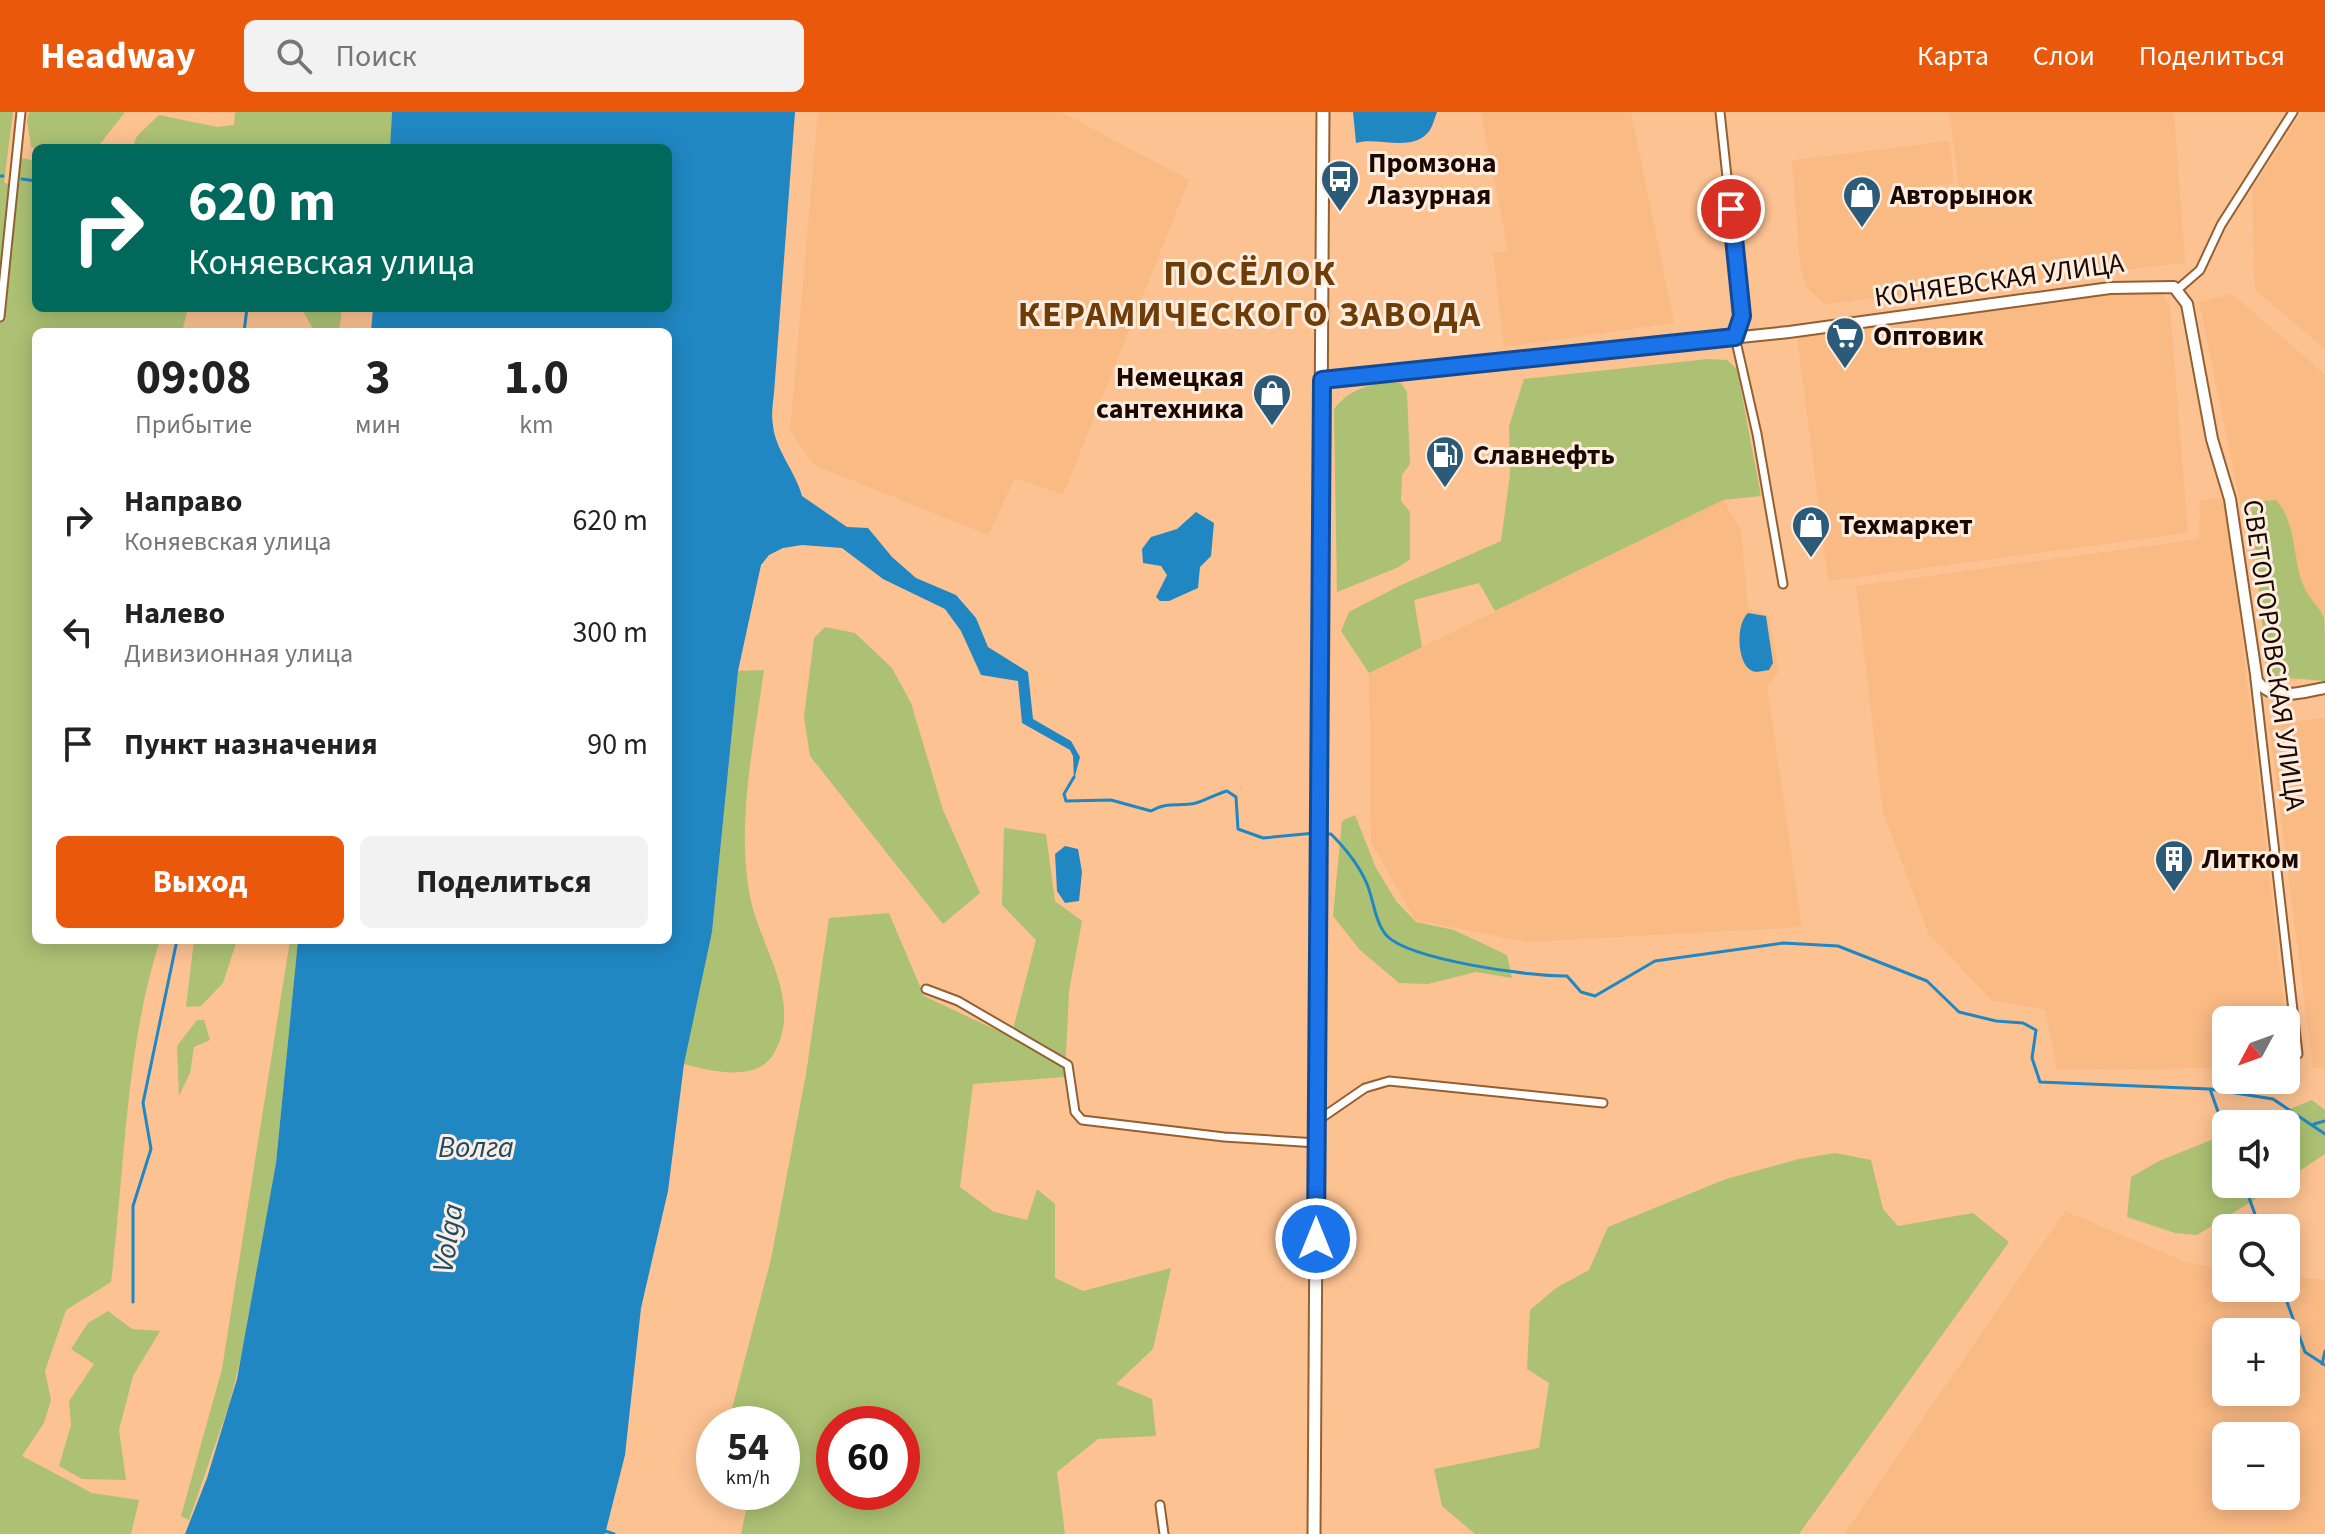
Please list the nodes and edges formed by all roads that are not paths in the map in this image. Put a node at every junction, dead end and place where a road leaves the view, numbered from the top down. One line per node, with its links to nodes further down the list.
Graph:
1 (21, 112): 6 (street)
2 (1323, 112): 8 (main road)
3 (1720, 112): 7 (street)
4 (2293, 112): 5 (street)
5 (2178, 289): 7 (street, КОНЯЕВСКАЯ УЛИЦА); 10 (street, СВЕТОГОРОВСКАЯ УЛИЦА)
6 (0, 317)
7 (1735, 337): 8 (street, КОНЯЕВСКАЯ УЛИЦА); 9 (street)
8 (1322, 380): 15 (main road)
9 (1783, 584)
10 (2254, 670): 11 (street); 13 (street, СВЕТОГОРОВСКАЯ УЛИЦА)
11 (2325, 688)
12 (926, 989): 16 (street)
13 (2292, 1006)
14 (1603, 1103): 15 (street)
15 (1317, 1121): 16 (main road)
16 (1317, 1143): 19 (main road)
17 (1160, 1505): 18 (street)
18 (1164, 1534)
19 (1314, 1534)

